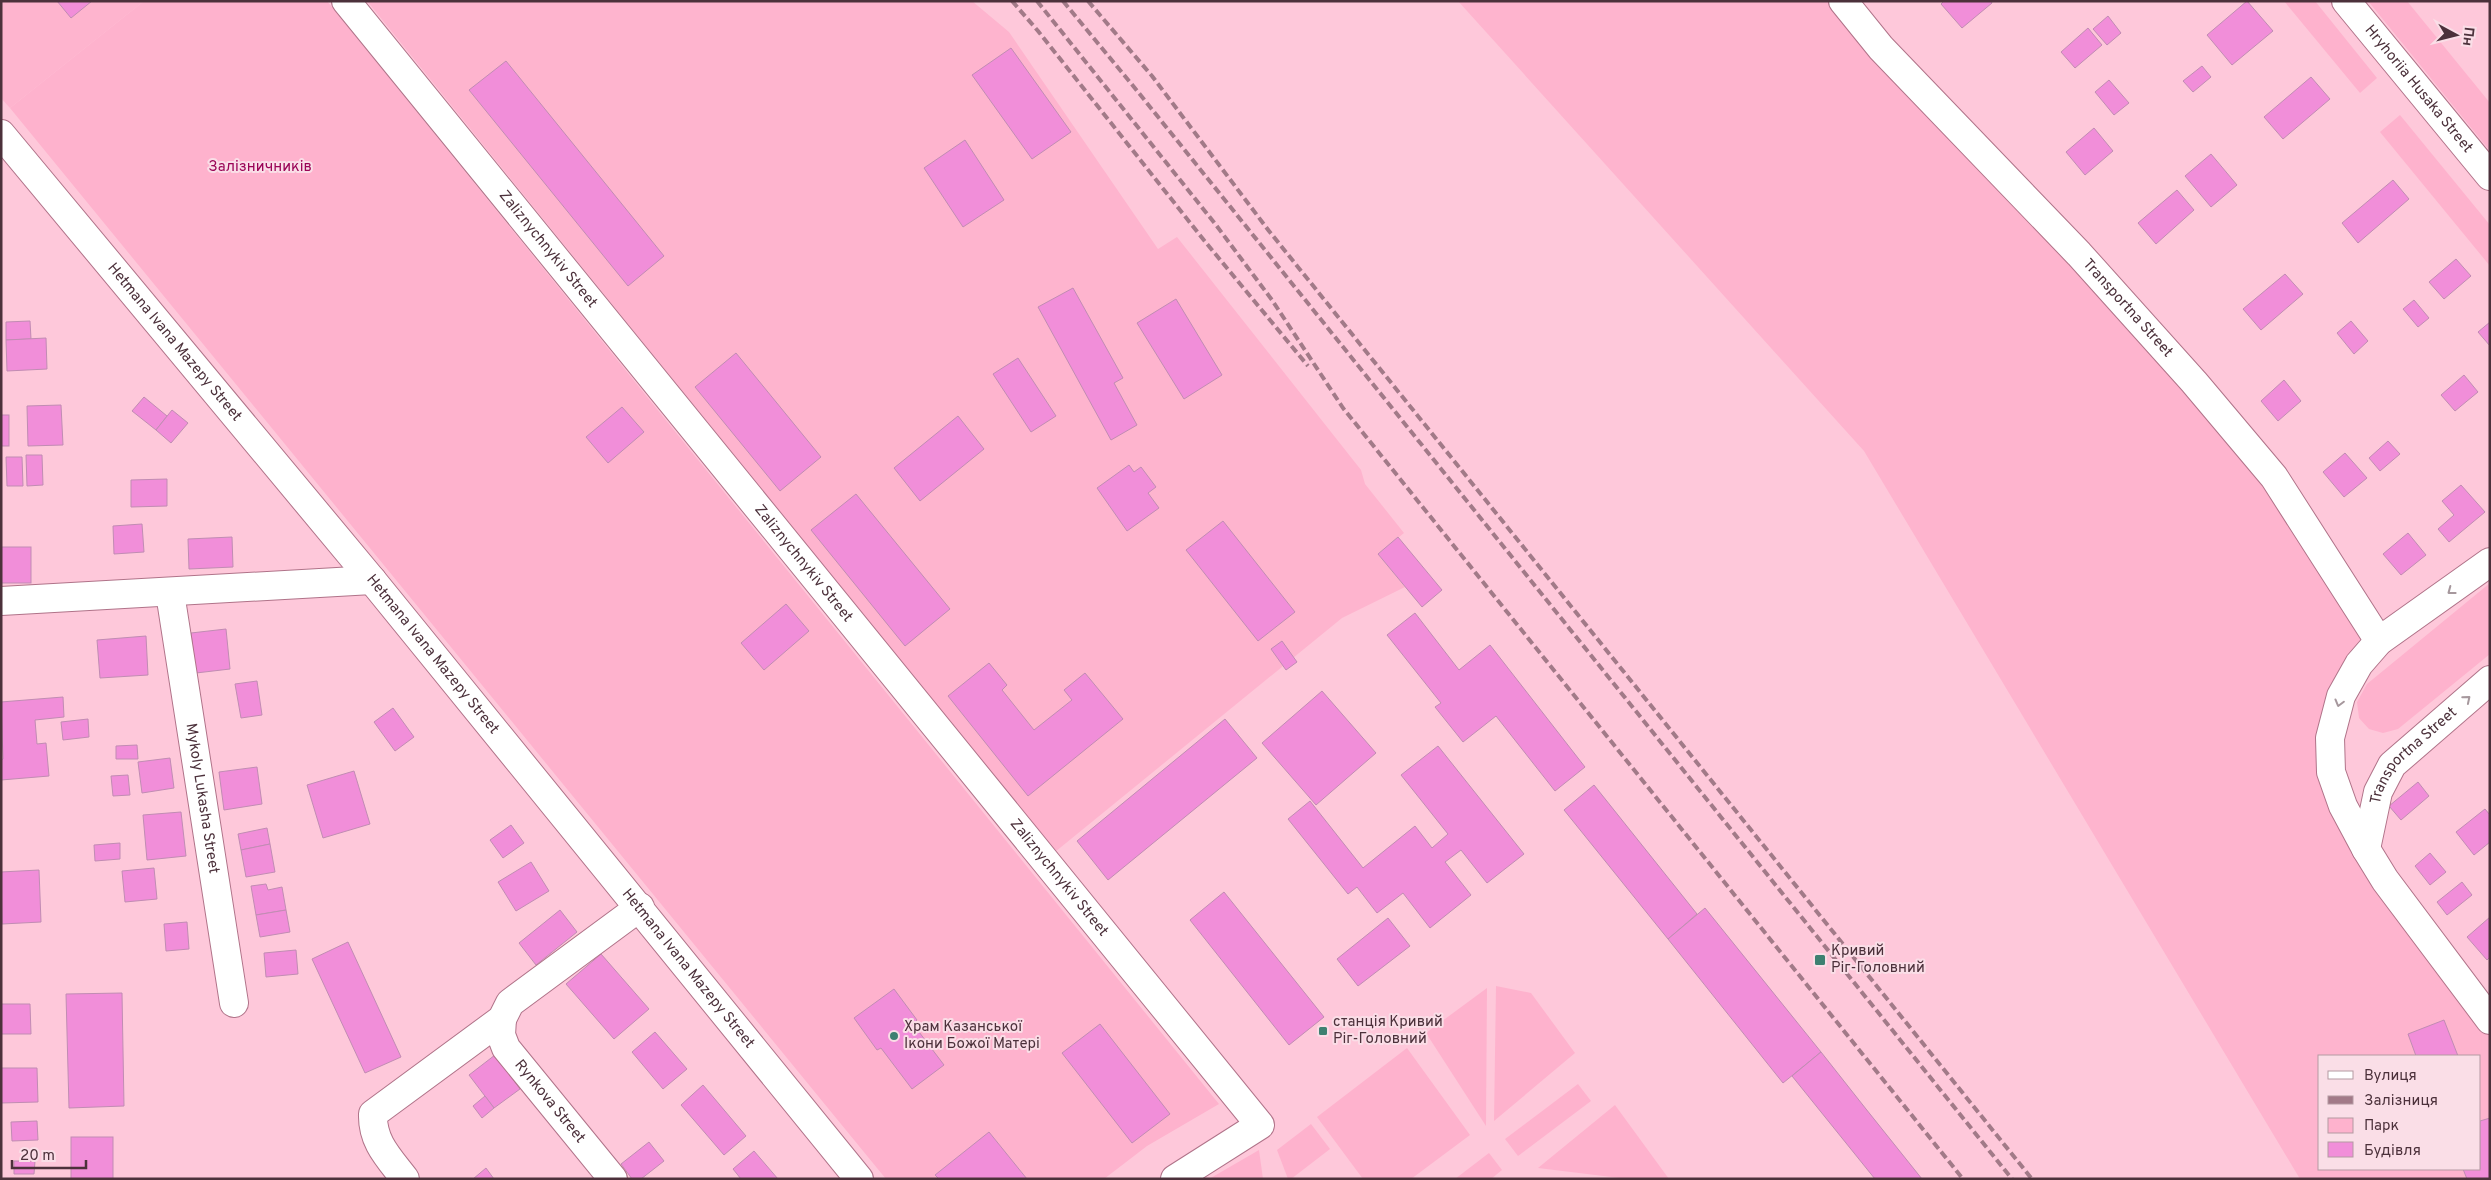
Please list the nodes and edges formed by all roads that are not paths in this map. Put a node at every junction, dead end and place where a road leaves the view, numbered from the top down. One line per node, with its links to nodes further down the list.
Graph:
1 (346, 1): 20 (street, Zaliznychnykiv Street)
2 (1843, 1): 10 (street, Transportna Street)
3 (2346, 1): 5 (street, Hryhoriia Husaka Street)
4 (1, 134): 7 (street, Hetmana Ivana Mazepy Street)
5 (2490, 176)
6 (2490, 562): 10 (street, one-way to 10)
7 (372, 580): 8 (street); 13 (street, Hetmana Ivana Mazepy Street)
8 (170, 593): 9 (street); 14 (street, Mykoly Lukasha Street)
9 (1, 601)
10 (2379, 641): 12 (street, one-way to 12)
11 (2490, 680): 12 (street, Transportna Street, one-way to 11)
12 (2366, 849): 16 (street)
13 (640, 908): 15 (street); 19 (street, Hetmana Ivana Mazepy Street)
14 (234, 1003)
15 (502, 1019): 17 (street); 18 (street, Rynkova Street)
16 (2490, 1020)
17 (405, 1179)
18 (613, 1179)
19 (859, 1179)
20 (1175, 1179)

